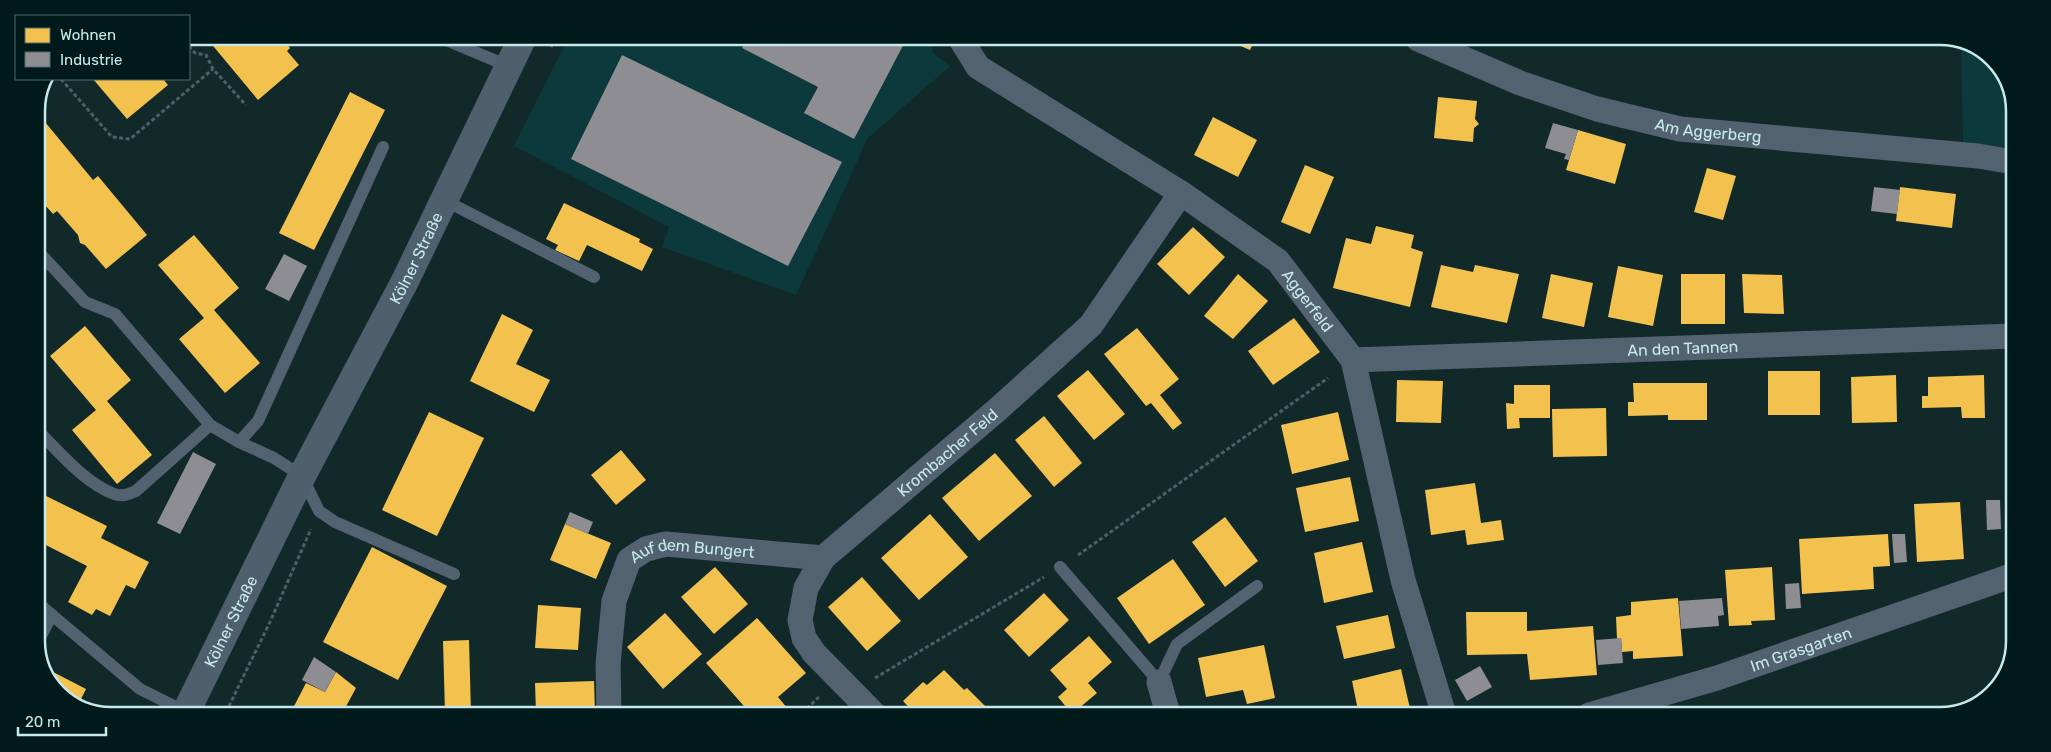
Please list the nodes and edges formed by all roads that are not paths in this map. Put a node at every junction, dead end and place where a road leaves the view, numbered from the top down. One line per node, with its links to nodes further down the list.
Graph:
1 (458, 45): 5 (lane)
2 (519, 45): 5 (main road, Kölner Straße)
3 (964, 45): 8 (street, Aggerfeld)
4 (1432, 45): 7 (street, Am Aggerberg)
5 (508, 66): 9 (main road, Kölner Straße)
6 (383, 147): 16 (lane)
7 (2006, 161)
8 (1181, 193): 13 (street, Aggerfeld); 18 (street, Krombacher Feld)
9 (444, 200): 11 (lane); 17 (main road, Kölner Straße)
10 (45, 259): 14 (lane)
11 (594, 277)
12 (2006, 336): 13 (street, An den Tannen)
13 (1353, 360): 32 (street, Aggerfeld)
14 (210, 424): 15 (lane); 16 (lane)
15 (45, 438)
16 (239, 442): 17 (lane)
17 (302, 476): 20 (lane); 28 (main road, Kölner Straße)
18 (823, 558): 29 (street, Auf dem Bungert); 30 (street, Krombacher Feld)
19 (1060, 567): 26 (lane)
20 (454, 574)
21 (2006, 578): 33 (street, Im Grasgarten)
22 (1257, 586): 26 (lane)
23 (45, 609): 24 (lane)
24 (52, 615): 25 (lane); 27 (lane)
25 (45, 629)
26 (1159, 682): 31 (street)
27 (176, 707)
28 (188, 707)
29 (609, 707)
30 (867, 707)
31 (1166, 707)
32 (1442, 707)
33 (1617, 707)

